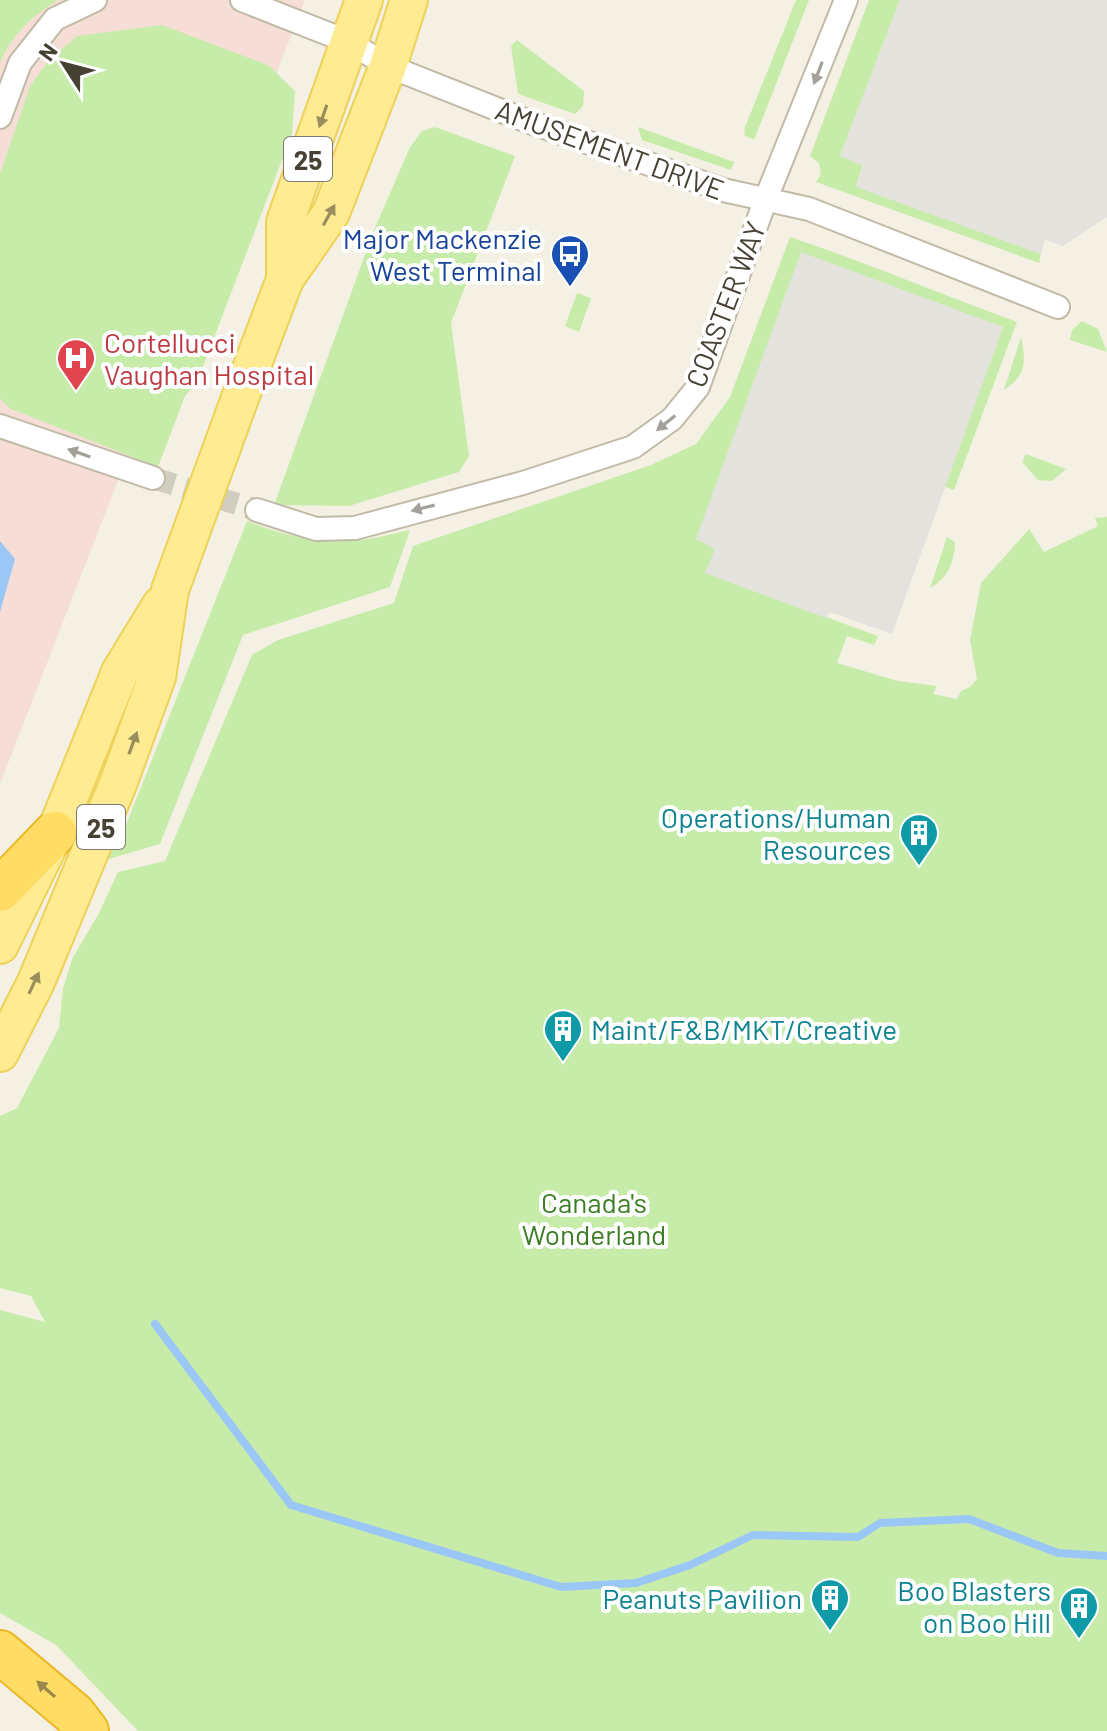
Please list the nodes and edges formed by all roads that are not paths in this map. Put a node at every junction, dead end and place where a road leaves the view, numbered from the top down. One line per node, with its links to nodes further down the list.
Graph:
1 (95, 0): 8 (street)
2 (242, 0): 6 (street, AMUSEMENT DRIVE)
3 (364, 0): 6 (main road, 25)
4 (409, 0): 7 (main road, 25)
5 (846, 0): 9 (street, COASTER WAY, one-way to 9)
6 (349, 42): 7 (street, AMUSEMENT DRIVE); 10 (main road, 25, one-way to 10)
7 (388, 66): 9 (street, AMUSEMENT DRIVE); 10 (main road, 25, one-way to 7)
8 (0, 117)
9 (765, 201): 11 (street, AMUSEMENT DRIVE); 14 (street, COASTER WAY, one-way to 14)
10 (285, 279): 15 (main road, 25, bridge)
11 (1058, 307)
12 (1, 425): 13 (street, one-way to 12)
13 (153, 478)
14 (257, 510)
15 (170, 590): 16 (main road, 25); 19 (main road, 25, one-way to 15)
16 (55, 833): 17 (highway); 18 (main road, 25)
17 (0, 890)
18 (0, 945)
19 (0, 1053)
20 (0, 1652): 21 (highway, one-way to 20)
21 (87, 1731)

